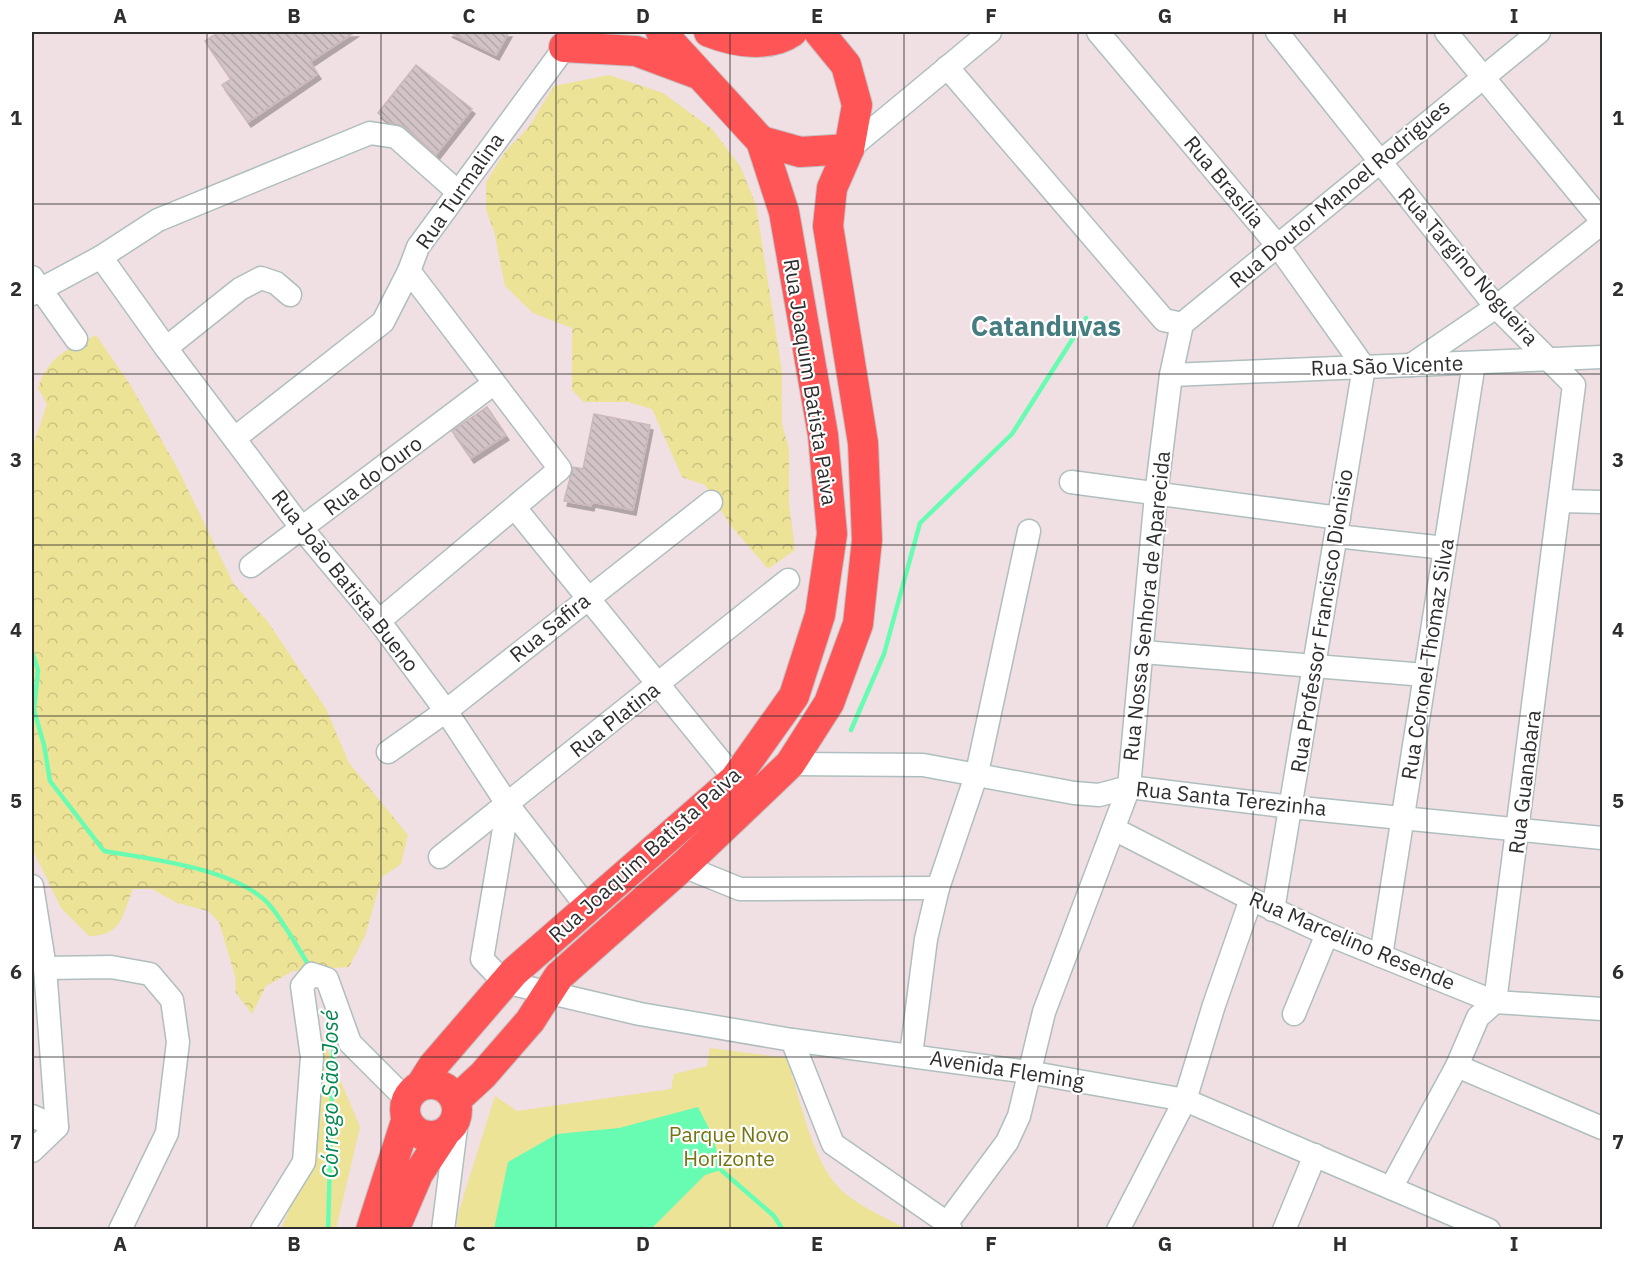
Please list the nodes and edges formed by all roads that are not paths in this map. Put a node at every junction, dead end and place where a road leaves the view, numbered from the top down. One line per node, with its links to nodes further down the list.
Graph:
1 (662, 32): 13 (main road, Rua Joaquim Batista Paiva)
2 (792, 32): 9 (main road)
3 (819, 32): 15 (main road, Rua Joaquim Batista Paiva)
4 (990, 32): 11 (street)
5 (1098, 32): 19 (street, Rua Brasília)
6 (1276, 32): 16 (street, Rua Targino Nogueira)
7 (1446, 32): 12 (street)
8 (1539, 32): 12 (street, Rua Doutor Manoel Rodrigues)
9 (718, 35): 13 (main road)
10 (570, 39): 13 (main road); 17 (street, Rua Turmalina)
11 (947, 67): 15 (street); 25 (street)
12 (1483, 76): 16 (street, Rua Doutor Manoel Rodrigues); 18 (street)
13 (706, 82): 14 (main road, Rua Joaquim Batista Paiva)
14 (762, 141): 15 (main road); 58 (main road, Rua Joaquim Batista Paiva)
15 (849, 149): 56 (main road, Rua Joaquim Batista Paiva)
16 (1379, 162): 19 (street, Rua Doutor Manoel Rodrigues); 24 (street, Rua Targino Nogueira)
17 (458, 192): 20 (street); 21 (street, Rua Turmalina)
18 (1602, 222): 24 (street)
19 (1278, 246): 25 (street, Rua Doutor Manoel Rodrigues); 32 (street, Rua Brasília)
20 (101, 257): 22 (street); 27 (street, Rua João Batista Bueno)
21 (409, 271): 34 (street); 35 (street, Rua Turmalina)
22 (34, 286): 26 (street)
23 (290, 295): 27 (street)
24 (1496, 307): 29 (street, Rua Targino Nogueira); 31 (street)
25 (1182, 324): 33 (street)
26 (76, 339)
27 (166, 348): 35 (street, Rua João Batista Bueno)
28 (1602, 357): 29 (street, Rua São Vicente)
29 (1548, 359): 30 (street, Rua São Vicente); 38 (street, Rua Guanabara)
30 (1474, 363): 31 (street, Rua São Vicente); 45 (street, Rua Coronel Thomaz Silva)
31 (1411, 365): 32 (street, Rua São Vicente)
32 (1364, 367): 33 (street, Rua São Vicente); 42 (street, Rua Professor Francisco Dionisio)
33 (1171, 375): 37 (street, Rua Nossa Senhora de Aparecida)
34 (493, 384): 41 (street); 43 (street, Rua do Ouro)
35 (235, 438): 43 (street, Rua João Batista Bueno)
36 (1071, 482): 37 (street)
37 (1156, 495): 42 (street); 50 (street, Rua Nossa Senhora de Aparecida)
38 (1560, 501): 40 (street); 63 (street, Rua Guanabara)
39 (711, 502): 48 (street, Rua Safira)
40 (1602, 502)
41 (515, 508): 48 (street); 49 (street)
42 (1337, 527): 45 (street); 51 (street, Rua Professor Francisco Dionisio)
43 (303, 530): 46 (street, Rua do Ouro); 49 (street, Rua João Batista Bueno)
44 (1029, 531): 57 (street)
45 (1445, 548): 52 (street, Rua Coronel Thomaz Silva)
46 (251, 566)
47 (788, 580): 53 (street, Rua Platina)
48 (587, 597): 53 (street); 54 (street, Rua Safira)
49 (379, 621): 54 (street, Rua João Batista Bueno)
50 (1143, 652): 51 (street); 59 (street, Rua Nossa Senhora de Aparecida)
51 (1314, 666): 52 (street); 61 (street, Rua Professor Francisco Dionisio)
52 (1425, 675): 62 (street, Rua Coronel Thomaz Silva)
53 (658, 687): 58 (street); 60 (street, Rua Platina)
54 (446, 711): 55 (street, Rua Safira); 60 (street, Rua João Batista Bueno)
55 (388, 752)
56 (790, 764): 57 (street, Rua Santa Terezinha); 67 (main road, Rua Joaquim Batista Paiva)
57 (977, 773): 59 (street, Rua Santa Terezinha); 69 (street)
58 (735, 779): 71 (main road, Rua Joaquim Batista Paiva)
59 (1129, 787): 61 (street, Rua Santa Terezinha); 64 (street, Rua Nossa Senhora de Aparecida)
60 (508, 805): 66 (street, Rua Platina); 71 (street, Rua João Batista Bueno); 76 (street)
61 (1291, 807): 62 (street, Rua Santa Terezinha); 72 (street, Rua Professor Francisco Dionisio)
62 (1403, 816): 63 (street, Rua Santa Terezinha); 74 (street, Rua Coronel Thomaz Silva)
63 (1519, 828): 65 (street, Rua Santa Terezinha); 78 (street, Rua Guanabara)
64 (1114, 829): 70 (street, Rua Marcelino Resende); 84 (street, Rua Nossa Senhora de Aparecida)
65 (1602, 838)
66 (440, 857)
67 (683, 866): 69 (street); 77 (main road, Rua Joaquim Batista Paiva)
68 (32, 886): 75 (street)
69 (938, 888): 82 (street)
70 (1251, 899): 72 (street, Rua Marcelino Resende); 85 (street)
71 (587, 907): 76 (main road, Rua Joaquim Batista Paiva)
72 (1274, 910): 73 (street, Rua Marcelino Resende)
73 (1327, 934): 74 (street, Rua Marcelino Resende); 80 (street)
74 (1381, 956): 78 (street, Rua Marcelino Resende)
75 (45, 968): 89 (street); 96 (street)
76 (504, 982): 77 (street, Avenida Fleming); 86 (main road, Rua Joaquim Batista Paiva)
77 (549, 994): 81 (street, Avenida Fleming); 88 (main road, Rua Joaquim Batista Paiva)
78 (1496, 1002): 79 (street, Rua Marcelino Resende); 83 (street)
79 (1602, 1010)
80 (1294, 1014)
81 (792, 1040): 82 (street, Avenida Fleming); 95 (street)
82 (911, 1055): 84 (street, Avenida Fleming)
83 (1457, 1066): 90 (street); 93 (street)
84 (1028, 1072): 85 (street, Avenida Fleming); 95 (street, Rua Nossa Senhora de Aparecida)
85 (1185, 1100): 92 (street, Avenida Fleming); 101 (street)
86 (411, 1102): 88 (main road); 88 (main road); 97 (street); 98 (main road, Rua Joaquim Batista Paiva)
87 (32, 1116): 89 (street)
88 (452, 1118): 99 (main road, Rua Joaquim Batista Paiva); 100 (street)
89 (57, 1127): 91 (street)
90 (1602, 1128)
91 (32, 1151)
92 (1315, 1155): 93 (street, Avenida Fleming); 102 (street)
93 (1391, 1188): 94 (street, Avenida Fleming)
94 (1441, 1220): 103 (street, Avenida Fleming)
95 (949, 1226)
96 (120, 1230)
97 (262, 1230)
98 (371, 1230)
99 (394, 1230)
100 (443, 1230)
101 (1118, 1230)
102 (1284, 1230)
103 (1489, 1230)

